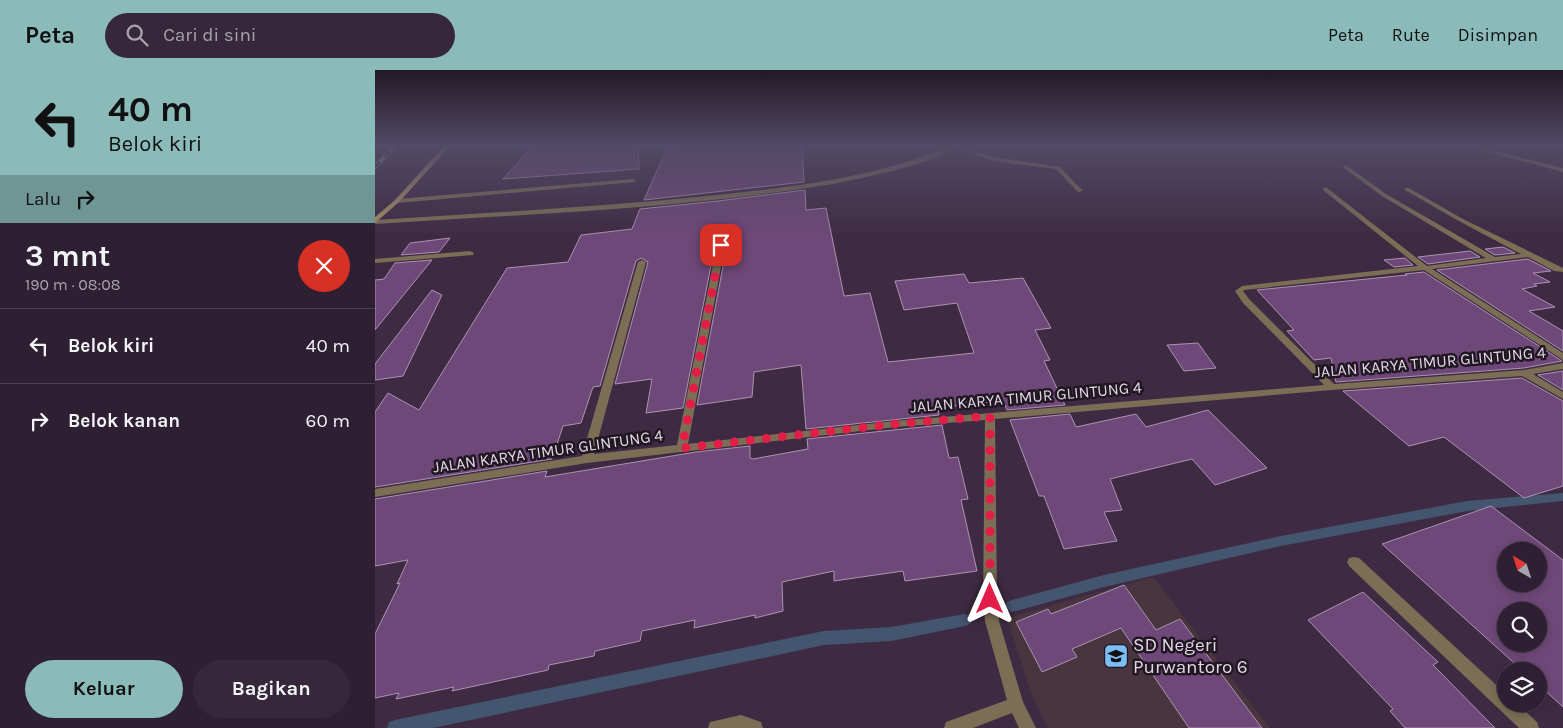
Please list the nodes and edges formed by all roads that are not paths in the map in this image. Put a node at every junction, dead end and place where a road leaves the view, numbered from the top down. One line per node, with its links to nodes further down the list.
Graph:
1 (421, 175): 9 (street)
2 (864, 175): 10 (street)
3 (1064, 175): 8 (street)
4 (1356, 175): 14 (street)
5 (633, 180): 9 (street)
6 (1325, 189): 17 (street)
7 (1407, 189): 13 (street)
8 (1080, 191)
9 (397, 201): 10 (street)
10 (375, 222)
11 (721, 245): 25 (street)
12 (471, 253): 15 (street)
13 (1529, 255): 14 (street); 18 (street)
14 (1495, 260): 17 (street)
15 (375, 261)
16 (642, 262): 26 (street)
17 (1425, 268): 19 (street); 22 (street)
18 (1563, 270)
19 (1563, 357)
20 (1563, 366): 21 (street, JALAN KARYA TIMUR GLINTUNG 4)
21 (1524, 373): 22 (street, JALAN KARYA TIMUR GLINTUNG 4); 23 (street)
22 (1332, 387): 24 (street, JALAN KARYA TIMUR GLINTUNG 4)
23 (1563, 396)
24 (990, 416): 25 (street, JALAN KARYA TIMUR GLINTUNG 4); 29 (street)
25 (682, 448): 26 (street, JALAN KARYA TIMUR GLINTUNG 4)
26 (587, 460): 27 (street, JALAN KARYA TIMUR GLINTUNG 4)
27 (375, 492)
28 (1354, 562): 34 (street)
29 (1016, 704): 32 (street); 33 (street)
30 (716, 728): 31 (street)
31 (755, 728)
32 (952, 728)
33 (1028, 728)
34 (1531, 728)

